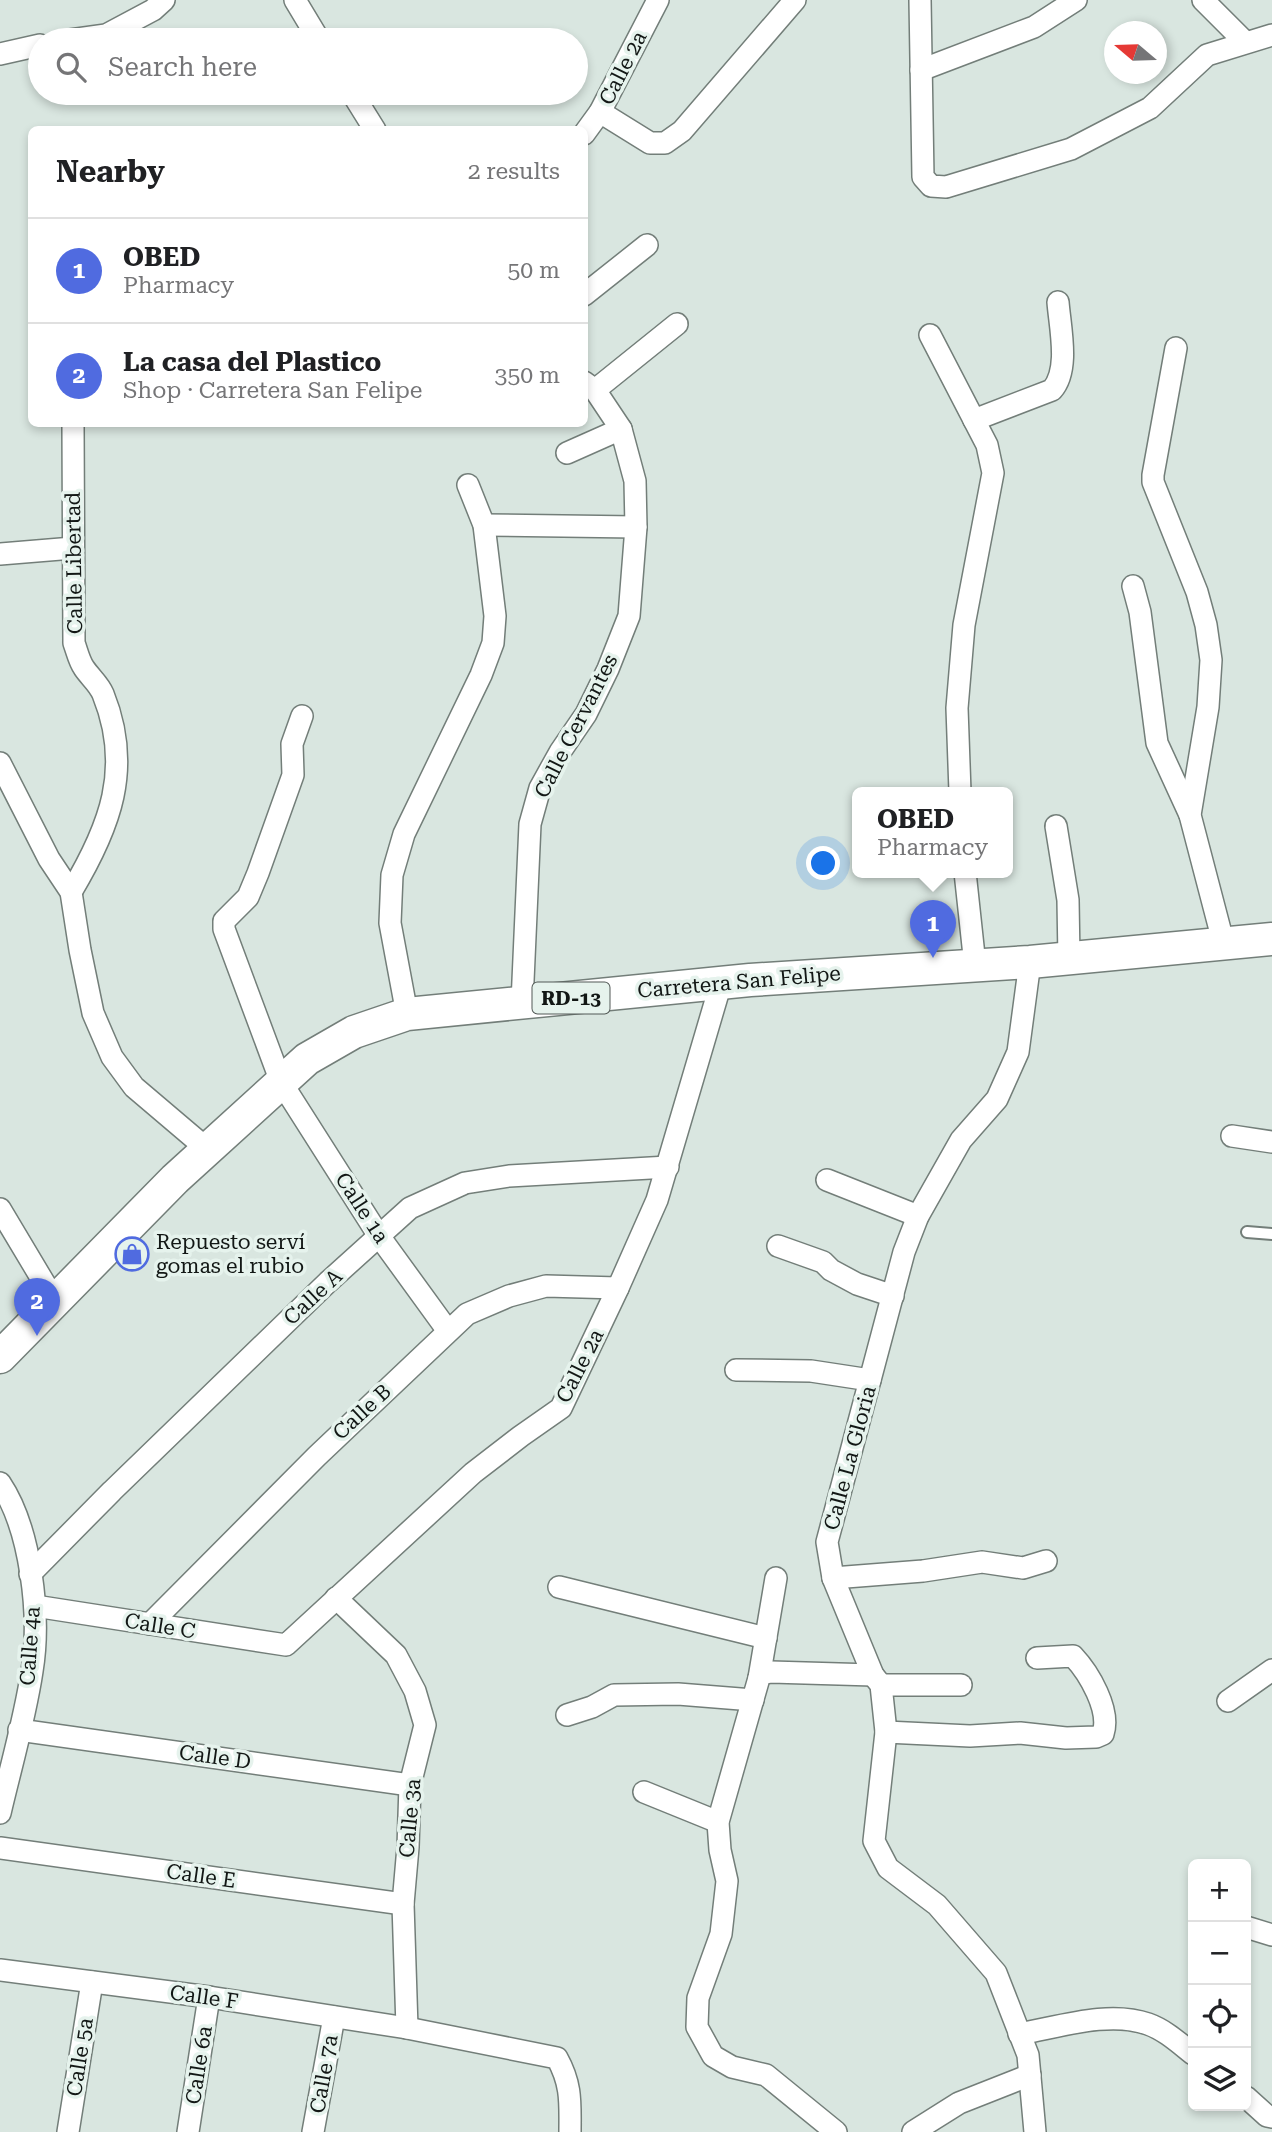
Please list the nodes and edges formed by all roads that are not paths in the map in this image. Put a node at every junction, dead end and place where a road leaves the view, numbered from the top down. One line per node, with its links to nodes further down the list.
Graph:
1 (164, 0): 8 (street)
2 (295, 0): 9 (street)
3 (658, 0): 16 (street, Calle 2a)
4 (795, 0): 16 (street)
5 (920, 0): 14 (street)
6 (1076, 0): 14 (street)
7 (1203, 0): 11 (street)
8 (119, 28)
9 (312, 28)
10 (1272, 35): 11 (street)
11 (1245, 42): 14 (street)
12 (28, 48): 13 (street)
13 (0, 54)
14 (921, 70)
15 (359, 105): 17 (street)
16 (600, 112): 18 (street, Calle 2a)
17 (373, 126)
18 (588, 128)
19 (647, 245): 20 (street)
20 (588, 292)
21 (1058, 302): 26 (street)
22 (677, 324): 25 (street)
23 (930, 335): 26 (street)
24 (1176, 348): 39 (street)
25 (590, 386): 28 (street, Calle Cervantes)
26 (974, 420): 38 (street)
27 (73, 427): 33 (street, Calle Libertad)
28 (621, 429): 29 (street); 32 (street, Calle Cervantes)
29 (567, 453)
30 (468, 485): 31 (street)
31 (484, 525): 32 (street); 50 (street)
32 (636, 527): 49 (street, Calle Cervantes)
33 (73, 548): 34 (street); 42 (street, Calle Libertad)
34 (0, 554)
35 (1133, 586): 39 (street)
36 (302, 716): 51 (street, Calle 1a)
37 (0, 763): 42 (street)
38 (960, 787)
39 (1190, 815): 44 (street)
40 (1056, 826): 45 (street)
41 (966, 878): 47 (street)
42 (72, 892): 54 (street)
43 (1272, 939): 44 (main road, Carretera San Felipe / RD-13)
44 (1224, 944): 45 (main road, Carretera San Felipe / RD-13)
45 (1069, 958): 46 (main road, Carretera San Felipe / RD-13)
46 (1030, 962): 47 (main road, Carretera San Felipe / RD-13); 58 (street, Calle La Gloria)
47 (975, 965): 48 (main road, Carretera San Felipe / RD-13)
48 (721, 983): 49 (main road, Carretera San Felipe / RD-13); 55 (street, Calle 2a)
49 (522, 1003): 50 (main road, Carretera San Felipe / RD-13)
50 (407, 1014): 51 (main road, Carretera San Felipe / RD-13)
51 (281, 1082): 54 (main road, Carretera San Felipe / RD-13); 61 (street, Calle 1a)
52 (1232, 1136): 53 (street)
53 (1272, 1142)
54 (207, 1149): 65 (main road, Carretera San Felipe / RD-13)
55 (668, 1167): 61 (street, Calle A); 63 (street, Calle 2a)
56 (827, 1180): 58 (street)
57 (0, 1209): 65 (street)
58 (918, 1216): 64 (street, Calle La Gloria)
59 (1247, 1232): 60 (lane)
60 (1272, 1234)
61 (379, 1236): 66 (street, Calle 1a); 72 (street, Calle A)
62 (778, 1246): 64 (street)
63 (618, 1288): 66 (street, Calle B); 76 (street, Calle 2a)
64 (893, 1296): 69 (street, Calle La Gloria)
65 (55, 1301): 67 (main road, Carretera San Felipe / RD-13)
66 (448, 1331): 78 (street, Calle B)
67 (0, 1357)
68 (736, 1370): 69 (street)
69 (870, 1380): 74 (street, Calle La Gloria)
70 (0, 1483): 72 (street, Calle 4a)
71 (1046, 1561): 74 (street)
72 (30, 1574): 77 (street, Calle 4a)
73 (776, 1578): 79 (street)
74 (833, 1578): 84 (street, Calle La Gloria)
75 (559, 1587): 79 (street)
76 (336, 1598): 80 (street, Calle 2a); 91 (street, Calle 3a)
77 (35, 1606): 78 (street, Calle C); 89 (street, Calle 4a)
78 (150, 1624): 80 (street, Calle C)
79 (766, 1638): 83 (street)
80 (286, 1645)
81 (1037, 1658): 90 (street)
82 (1272, 1670): 87 (street)
83 (759, 1678): 84 (street); 86 (street)
84 (877, 1680): 85 (street); 90 (street, Calle La Gloria)
85 (961, 1685)
86 (753, 1700): 88 (street); 94 (street)
87 (1228, 1701)
88 (567, 1715)
89 (19, 1730): 91 (street, Calle D); 93 (street, Calle 4a)
90 (886, 1732): 104 (street, Calle La Gloria)
91 (410, 1785): 96 (street, Calle 3a)
92 (644, 1792): 94 (street)
93 (0, 1813)
94 (718, 1822): 113 (street)
95 (0, 1848): 96 (street, Calle E)
96 (403, 1904): 103 (street, Calle 3a)
97 (1251, 1929): 98 (street)
98 (1272, 1935)
99 (0, 1970): 100 (street, Calle F)
100 (92, 1982): 101 (street, Calle F); 109 (street, Calle 5a)
101 (209, 1997): 102 (street, Calle F); 110 (street, Calle 6a)
102 (334, 2017): 103 (street, Calle F); 111 (street, Calle 7a)
103 (407, 2028): 112 (street, Calle F)
104 (1019, 2034): 105 (street); 106 (street, Calle La Gloria)
105 (1188, 2050)
106 (1030, 2075): 114 (street); 115 (street, Calle La Gloria)
107 (1251, 2102): 108 (street)
108 (1272, 2117)
109 (68, 2132)
110 (188, 2132)
111 (313, 2132)
112 (570, 2132)
113 (836, 2132)
114 (913, 2132)
115 (1035, 2132)

